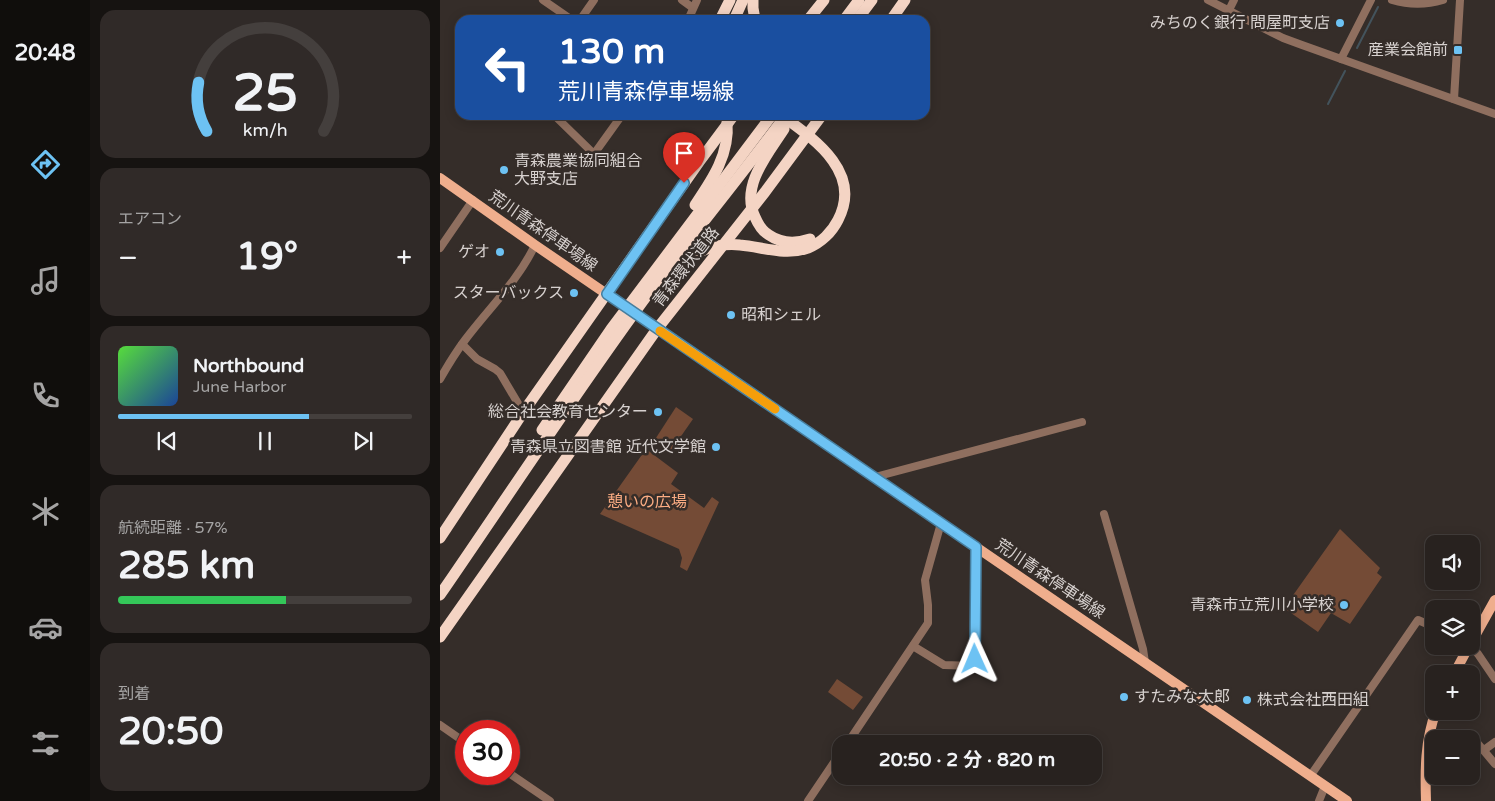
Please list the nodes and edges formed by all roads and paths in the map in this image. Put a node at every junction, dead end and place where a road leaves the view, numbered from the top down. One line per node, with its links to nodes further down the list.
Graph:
1 (543, 0): 21 (street)
2 (594, 0): 22 (street)
3 (682, 0): 18 (street)
4 (697, 0): 18 (street)
5 (730, 0): 24 (highway)
6 (736, 0): 25 (highway)
7 (743, 0): 26 (highway)
8 (753, 0): 27 (highway)
9 (824, 0): 28 (highway)
10 (872, 0): 20 (highway)
11 (905, 0): 29 (highway)
12 (1208, 0): 19 (street)
13 (1234, 0): 19 (street)
14 (1371, 0): 30 (street)
15 (1392, 0): 16 (street)
16 (1443, 0)
17 (1460, 0): 31 (street)
18 (693, 8): 23 (street)
19 (1229, 10): 30 (street)
20 (857, 14)
21 (565, 15)
22 (584, 15)
23 (690, 15)
24 (722, 15)
25 (730, 15)
26 (736, 15)
27 (754, 15)
28 (812, 15)
29 (894, 15)
30 (1341, 59): 31 (street)
31 (1454, 99): 32 (street)
32 (1495, 114)
33 (559, 120): 34 (street)
34 (618, 120)
35 (727, 120): 47 (highway)
36 (730, 120): 48 (highway)
37 (767, 120): 47 (highway)
38 (782, 120): 47 (highway)
39 (788, 120): 47 (highway)
40 (818, 120): 49 (highway, 青森環状道路)
41 (786, 127): 42 (highway)
42 (786, 127)
43 (440, 178): 44 (main road, 荒川青森停車場線)
44 (473, 200): 45 (main road, 荒川青森停車場線); 46 (street)
45 (535, 245): 48 (main road, 荒川青森停車場線); 51 (street)
46 (440, 248)
47 (651, 284): 50 (highway); 50 (highway)
48 (607, 294): 49 (main road, 荒川青森停車場線); 53 (highway)
49 (657, 329): 55 (main road, 荒川青森停車場線); 64 (highway, 青森環状道路)
50 (610, 335): 60 (highway)
51 (462, 344): 52 (street); 53 (street)
52 (440, 379)
53 (524, 410): 58 (highway)
54 (1082, 422): 55 (street)
55 (875, 477): 57 (main road, 荒川青森停車場線)
56 (1104, 514): 67 (street)
57 (941, 523): 59 (main road, 荒川青森停車場線); 65 (street)
58 (440, 538)
59 (976, 547): 65 (street); 67 (main road, 荒川青森停車場線)
60 (440, 594)
61 (1495, 600): 63 (main road)
62 (1425, 624): 78 (street)
63 (1480, 626)
64 (440, 637)
65 (913, 646): 71 (street)
66 (1479, 655): 68 (street)
67 (1145, 662): 78 (main road, 荒川青森停車場線)
68 (1495, 679)
69 (1433, 720): 85 (main road)
70 (440, 726): 72 (street)
71 (853, 735)
72 (455, 736)
73 (1495, 742): 75 (street)
74 (1480, 746): 75 (street)
75 (1484, 750): 76 (street)
76 (1495, 764)
77 (832, 765): 82 (street)
78 (1311, 775): 80 (main road, 荒川青森停車場線)
79 (520, 780): 81 (street)
80 (1325, 786): 83 (street); 84 (main road, 荒川青森停車場線)
81 (550, 801)
82 (808, 801)
83 (1319, 801)
84 (1347, 801)
85 (1426, 801)

